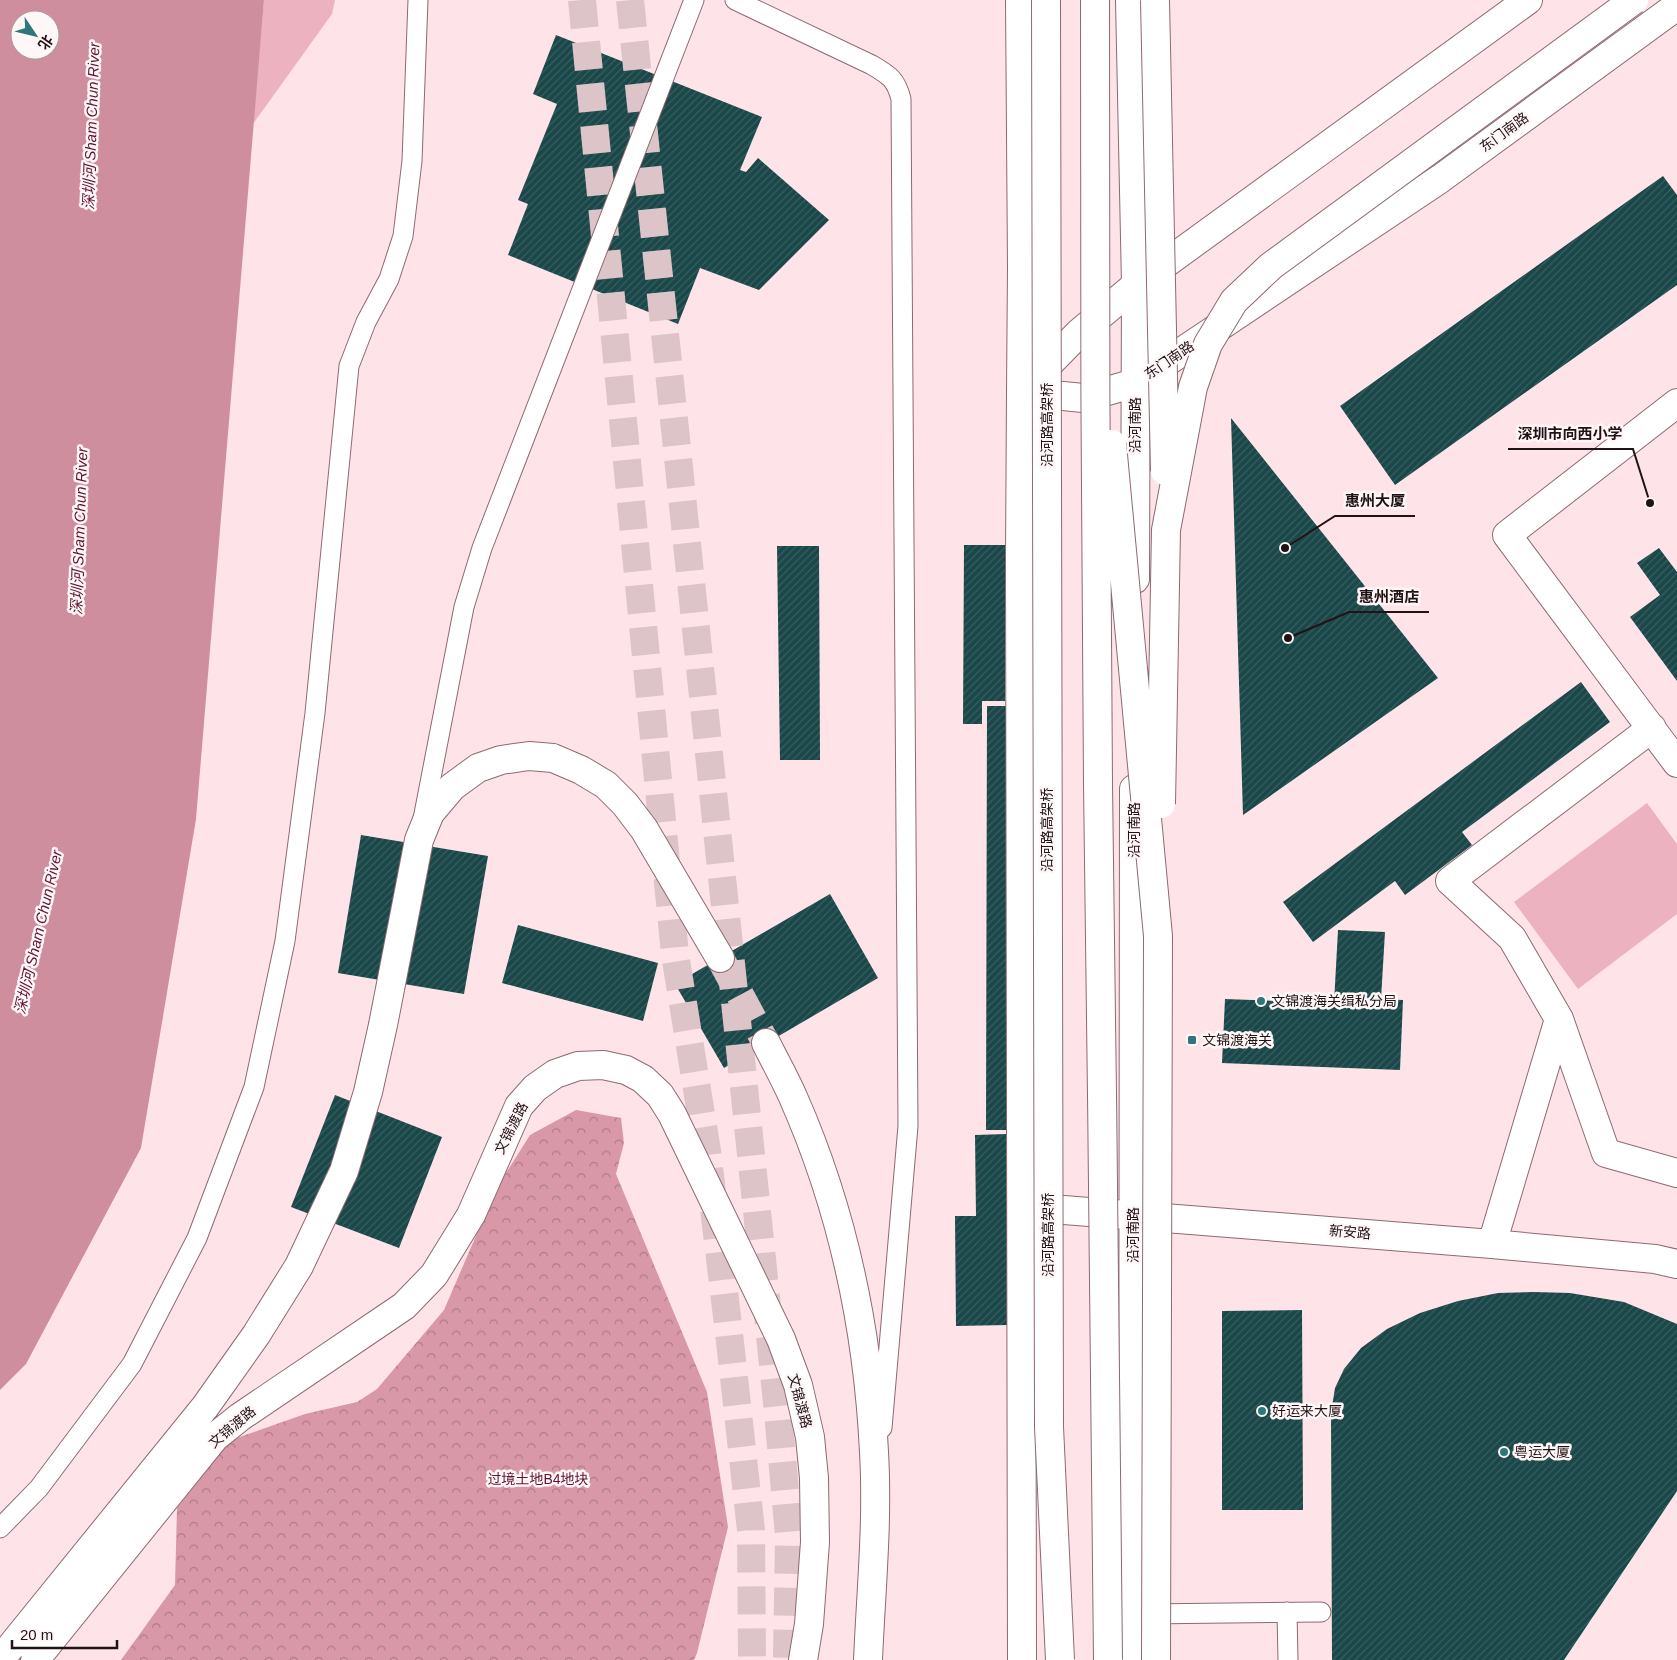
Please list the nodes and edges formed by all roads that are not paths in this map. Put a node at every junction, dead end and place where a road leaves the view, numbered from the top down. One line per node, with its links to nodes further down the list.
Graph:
1 (418, 0): 31 (lane)
2 (694, 0): 20 (lane)
3 (736, 0): 30 (lane)
4 (1020, 0): 15 (main road)
5 (1046, 0): 40 (main road, 沿河路高架桥, bridge)
6 (1095, 0): 12 (main road, bridge)
7 (1130, 0): 13 (main road, 沿河南路)
8 (1155, 0): 17 (main road, bridge)
9 (1528, 0): 13 (main road)
10 (1634, 0): 17 (main road, bridge)
11 (1677, 6): 14 (main road, 东门南路)
12 (1094, 258): 21 (main road, bridge); 41 (main road, bridge)
13 (1136, 285): 14 (main road, 沿河南路); 15 (main road)
14 (1135, 383): 15 (main road, 东门南路); 27 (main road, 沿河南路)
15 (1021, 392): 26 (main road)
16 (1677, 403): 18 (main road)
17 (1166, 530): 21 (main road, bridge)
18 (1652, 728): 19 (main road); 23 (main road)
19 (1677, 763)
20 (419, 840): 22 (main road, 文锦渡路); 35 (main road, 文锦渡路)
21 (1158, 936): 43 (main road, bridge)
22 (720, 958)
23 (1559, 1019): 25 (main road); 28 (main road)
24 (766, 1044): 30 (main road)
25 (1677, 1173)
26 (1022, 1206): 27 (main road, 新安路); 39 (main road)
27 (1133, 1214): 28 (main road, 新安路); 34 (main road, 沿河南路)
28 (1492, 1244): 29 (main road, 新安路)
29 (1677, 1264)
30 (875, 1514): 38 (main road)
31 (0, 1528)
32 (1287, 1612): 33 (lane); 34 (lane); 44 (lane)
33 (1321, 1612)
34 (1133, 1615): 42 (main road, 沿河南路)
35 (0, 1660)
36 (35, 1660): 37 (main road, 文锦渡路)
37 (803, 1660)
38 (868, 1660)
39 (1022, 1660)
40 (1060, 1660)
41 (1108, 1660)
42 (1132, 1660)
43 (1156, 1660)
44 (1288, 1660)

